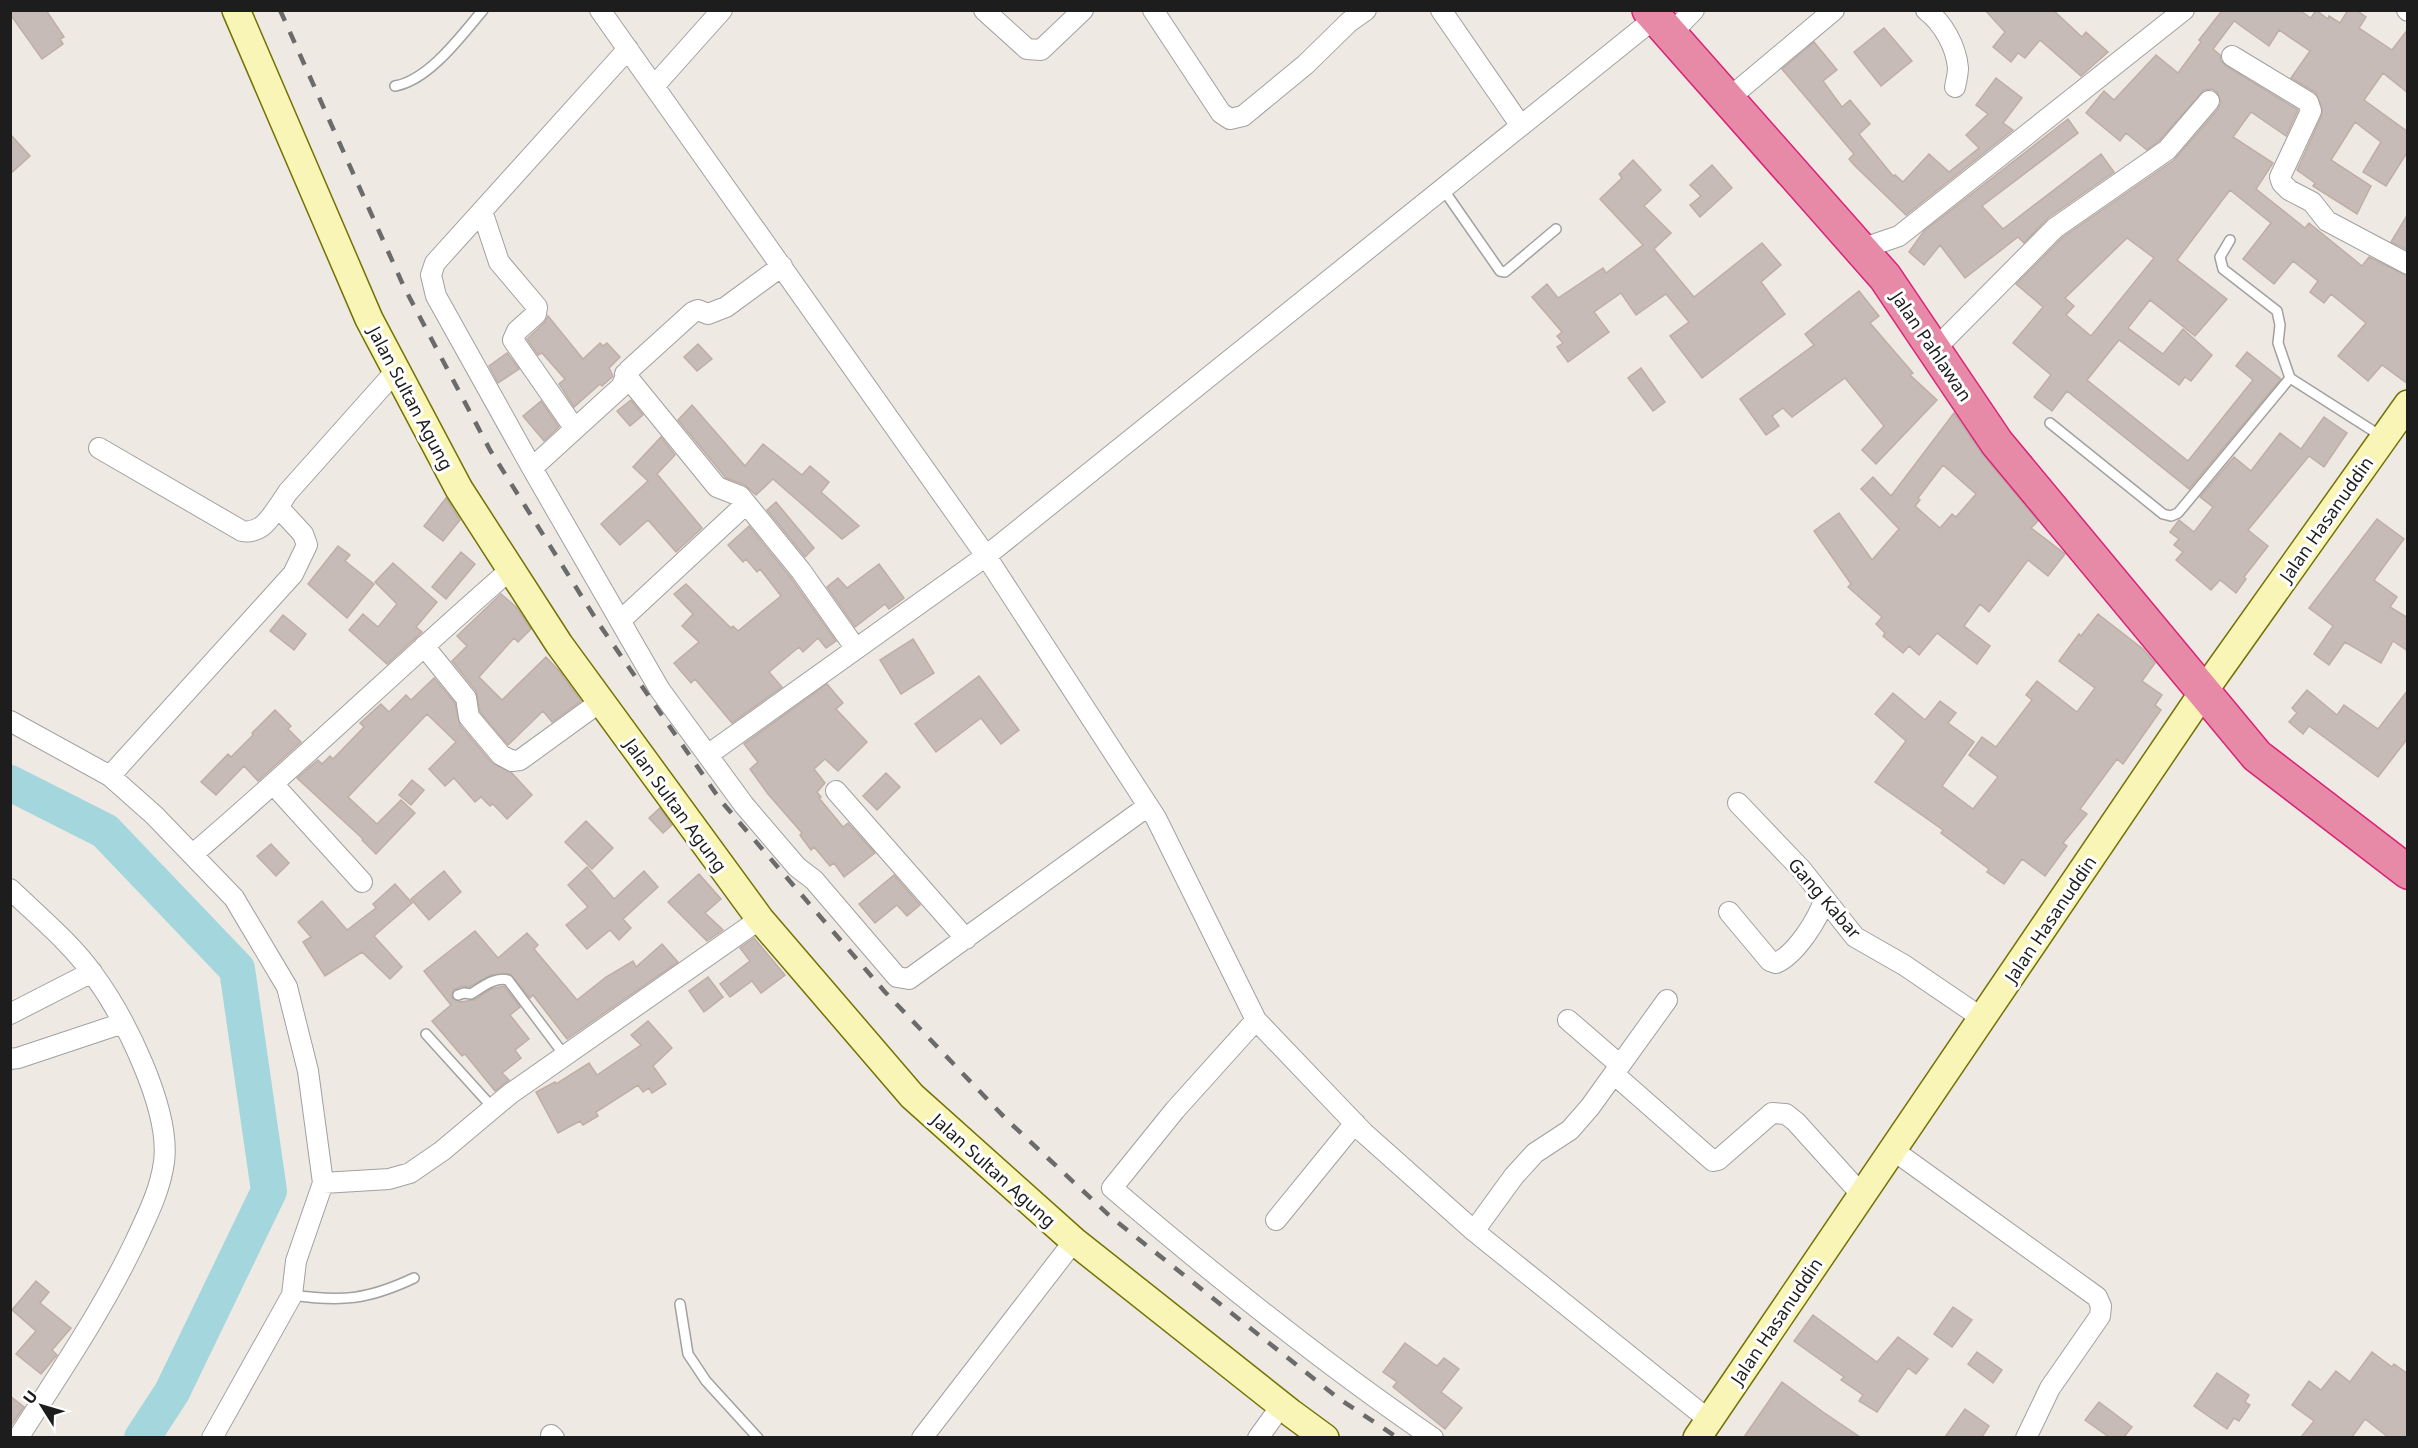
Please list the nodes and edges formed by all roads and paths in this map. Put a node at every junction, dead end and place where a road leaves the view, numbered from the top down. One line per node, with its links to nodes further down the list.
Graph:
1 (236, 10): 31 (street, Jalan Sultan Agung)
2 (483, 10): 17 (lane)
3 (600, 10): 15 (street)
4 (722, 10): 18 (street)
5 (984, 10): 6 (street)
6 (1083, 10)
7 (1153, 10): 8 (street)
8 (1366, 10)
9 (1441, 10): 22 (street)
10 (1694, 10): 14 (street)
11 (1834, 10): 20 (street)
12 (1926, 10): 19 (street)
13 (2184, 10): 27 (street)
14 (1658, 21): 20 (highway, Jalan Pahlawan); 22 (street)
15 (628, 49): 18 (street); 24 (street)
16 (2232, 56): 28 (street)
17 (395, 86)
18 (655, 86): 29 (street)
19 (1955, 87)
20 (1728, 99): 27 (highway, Jalan Pahlawan)
21 (2209, 101): 30 (street)
22 (1521, 126): 23 (street)
23 (1443, 189): 25 (lane); 42 (street)
24 (482, 211): 36 (street); 39 (street)
25 (1556, 229)
26 (2230, 240): 33 (lane)
27 (1872, 261): 30 (highway, Jalan Pahlawan)
28 (2408, 264)
29 (782, 266): 32 (street); 42 (street)
30 (1935, 349): 47 (highway, Jalan Pahlawan)
31 (395, 372): 41 (street); 43 (street, Jalan Sultan Agung)
32 (626, 374): 36 (street); 40 (street)
33 (2290, 378): 35 (lane); 37 (lane)
34 (2408, 404): 37 (street, Jalan Hasanuddin)
35 (2050, 423)
36 (575, 429): 39 (street)
37 (2383, 438): 47 (street, Jalan Hasanuddin)
38 (99, 448): 41 (street)
39 (532, 468): 44 (street)
40 (746, 504): 44 (street); 46 (street)
41 (278, 507): 51 (street)
42 (987, 556): 46 (street); 55 (street)
43 (510, 570): 45 (street); 48 (street, Jalan Sultan Agung)
44 (620, 621): 50 (street)
45 (424, 646): 48 (street); 52 (street)
46 (856, 649): 50 (street)
47 (2204, 691): 57 (highway, Jalan Pahlawan); 68 (street, Jalan Hasanuddin)
48 (600, 702): 62 (street, Jalan Sultan Agung)
49 (10, 721): 51 (street)
50 (709, 754): 63 (street)
51 (110, 776): 56 (street)
52 (274, 785): 56 (street); 58 (street)
53 (836, 790): 63 (street)
54 (1738, 803): 60 (street, Gang Kabar)
55 (1152, 812): 63 (street); 69 (street)
56 (193, 854): 79 (street)
57 (2408, 872)
58 (362, 882)
59 (10, 889): 64 (street)
60 (1824, 899): 61 (street); 68 (street, Gang Kabar)
61 (1730, 912)
62 (760, 920): 73 (street); 83 (street, Jalan Sultan Agung)
63 (966, 939)
64 (92, 972): 67 (street); 71 (street)
65 (458, 995): 73 (lane)
66 (1667, 1000): 75 (street)
67 (10, 1014)
68 (1982, 1018): 78 (street, Jalan Hasanuddin)
69 (1256, 1020): 77 (street); 95 (street)
70 (1568, 1020): 75 (street)
71 (123, 1023): 74 (street); 89 (street)
72 (426, 1034): 76 (lane)
73 (565, 1056): 76 (street)
74 (10, 1059)
75 (1618, 1070): 80 (street); 82 (street)
76 (493, 1108): 79 (street)
77 (1355, 1123): 81 (street); 82 (street)
78 (1893, 1150): 80 (street, Jalan Hasanuddin); 96 (street)
79 (323, 1183): 85 (street)
80 (1862, 1195): 88 (street, Jalan Hasanuddin)
81 (1276, 1220)
82 (1474, 1231): 88 (street)
83 (1074, 1241): 87 (street, Jalan Sultan Agung); 92 (street)
84 (414, 1278): 85 (lane)
85 (291, 1295): 90 (street)
86 (680, 1304): 91 (lane)
87 (1281, 1406): 93 (street); 94 (street, Jalan Sultan Agung)
88 (1703, 1429)
89 (18, 1437)
90 (212, 1437)
91 (758, 1437)
92 (922, 1437)
93 (1258, 1437)
94 (1325, 1437)
95 (1433, 1437)
96 (2026, 1437)

